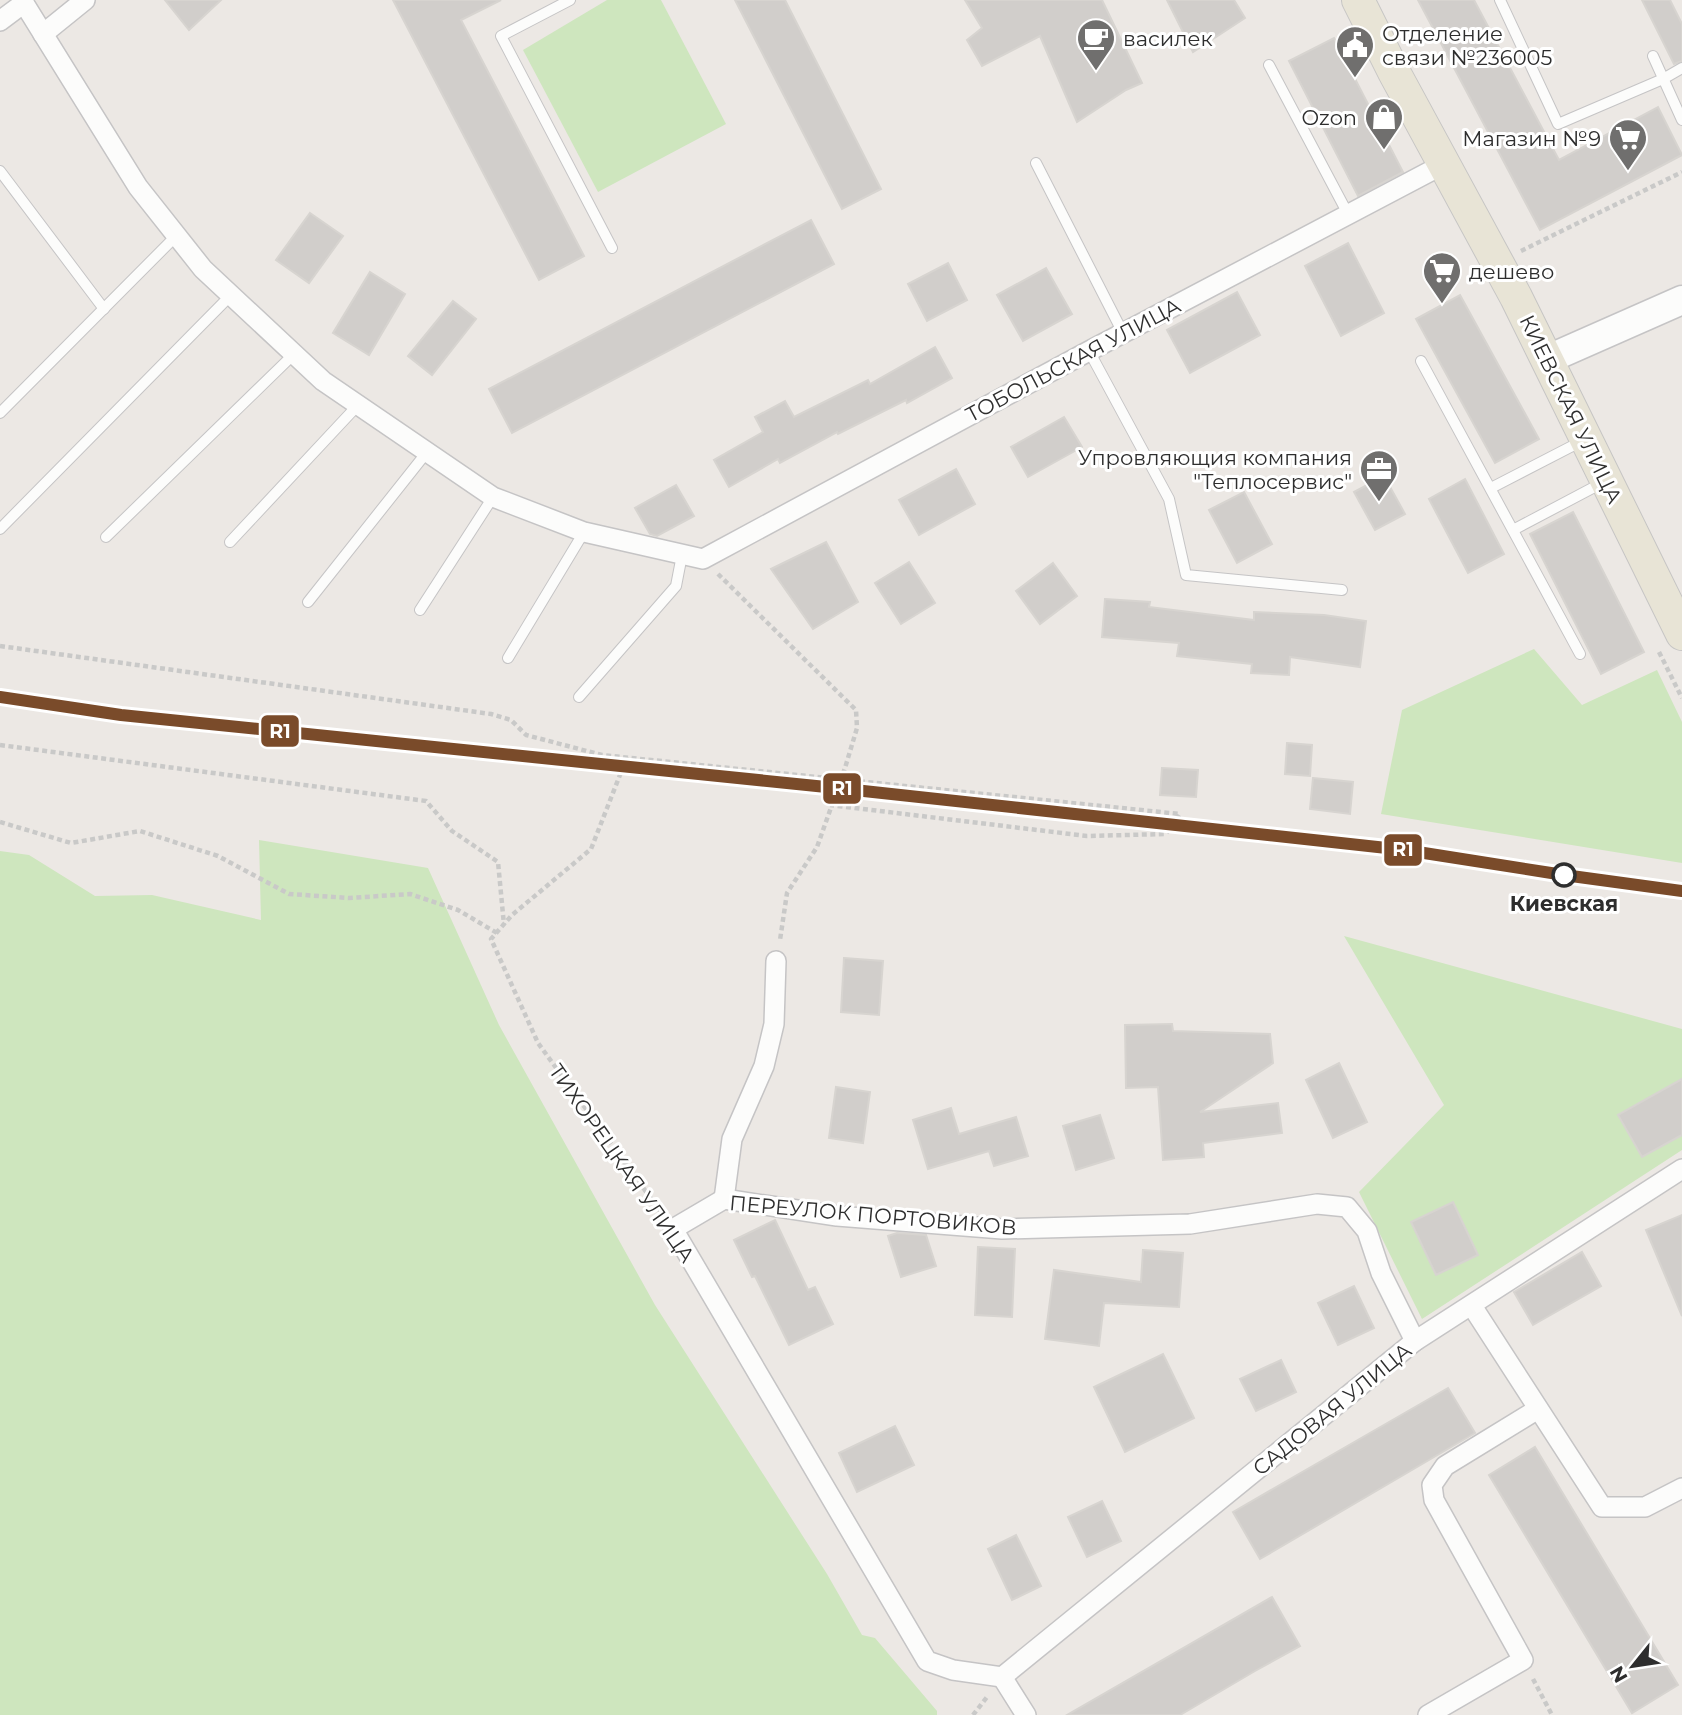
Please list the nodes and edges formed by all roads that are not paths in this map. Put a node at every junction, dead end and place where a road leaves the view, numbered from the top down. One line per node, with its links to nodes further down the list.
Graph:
1 (85, 0): 7 (street)
2 (570, 0): 18 (lane)
3 (1358, 0): 14 (main road, КИЕВСКАЯ УЛИЦА)
4 (1500, 0): 11 (lane)
5 (23, 2): 6 (street); 7 (street)
6 (0, 22)
7 (43, 34): 17 (street)
8 (1653, 56): 11 (lane)
9 (1269, 65): 16 (lane)
10 (1682, 68): 11 (lane)
11 (1663, 79): 12 (lane)
12 (1682, 120)
13 (1036, 163): 22 (lane)
14 (1444, 164): 16 (street, ТОБОЛЬСКАЯ УЛИЦА); 25 (main road, КИЕВСКАЯ УЛИЦА)
15 (0, 171): 21 (lane)
16 (1348, 214): 22 (street, ТОБОЛЬСКАЯ УЛИЦА)
17 (177, 235): 19 (street); 21 (lane)
18 (612, 248)
19 (231, 295): 24 (street); 34 (lane)
20 (1682, 300): 25 (street)
21 (104, 309): 28 (lane)
22 (1123, 333): 23 (street, ТОБОЛЬСКАЯ УЛИЦА)
23 (1089, 351): 39 (street, ТОБОЛЬСКАЯ УЛИЦА); 40 (lane)
24 (294, 354): 27 (street); 37 (lane)
25 (1546, 360): 29 (main road, КИЕВСКАЯ УЛИЦА)
26 (1421, 361): 32 (lane)
27 (358, 405): 30 (street); 38 (lane)
28 (0, 413)
29 (1586, 439): 31 (main road, КИЕВСКАЯ УЛИЦА); 32 (lane)
30 (427, 452): 33 (street); 41 (lane)
31 (1606, 481): 35 (lane); 43 (main road, КИЕВСКАЯ УЛИЦА)
32 (1490, 488): 35 (lane)
33 (493, 498): 36 (street); 42 (lane)
34 (0, 529)
35 (1513, 530): 44 (lane)
36 (584, 532): 39 (street); 45 (lane)
37 (106, 537)
38 (230, 542)
39 (682, 555): 46 (lane)
40 (1342, 590)
41 (308, 602)
42 (420, 610)
43 (1682, 634)
44 (1580, 654)
45 (508, 658)
46 (579, 697)
47 (776, 961): 49 (street)
48 (1682, 1169): 51 (street, САДОВАЯ УЛИЦА)
49 (724, 1199): 50 (street, ПЕРЕУЛОК ПОРТОВИКОВ); 52 (street, ПЕРЕУЛОК ПОРТОВИКОВ)
50 (673, 1229): 55 (street, ТИХОРЕЦКАЯ УЛИЦА)
51 (1472, 1306): 52 (street, САДОВАЯ УЛИЦА); 53 (street)
52 (1415, 1341): 55 (street, САДОВАЯ УЛИЦА)
53 (1538, 1409): 54 (street); 57 (street)
54 (1682, 1488)
55 (1002, 1677): 56 (street)
56 (1026, 1715)
57 (1428, 1715)

